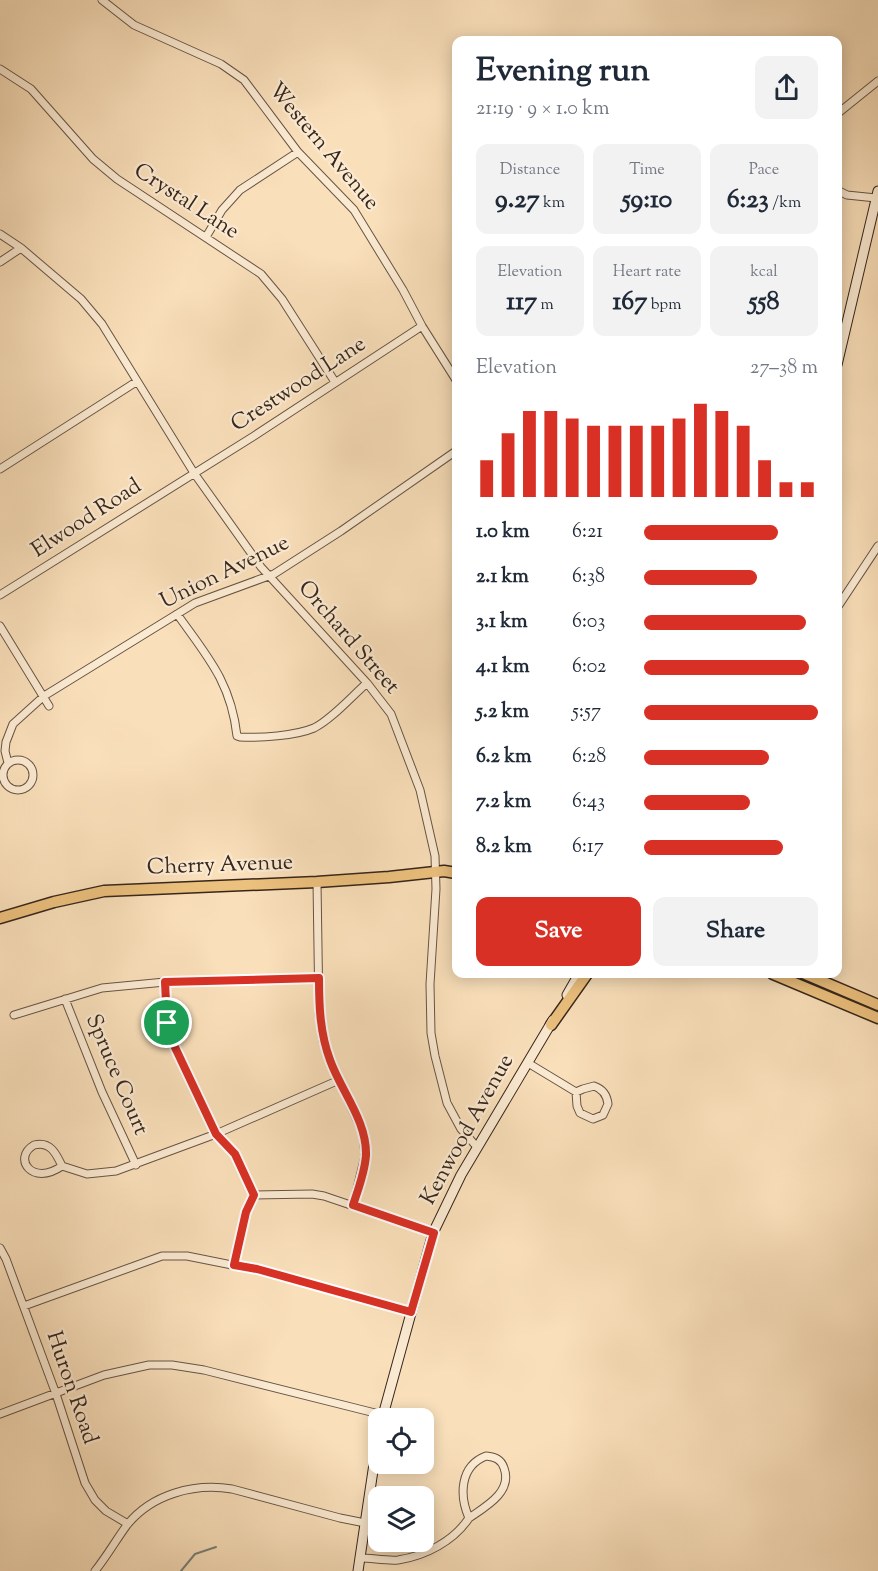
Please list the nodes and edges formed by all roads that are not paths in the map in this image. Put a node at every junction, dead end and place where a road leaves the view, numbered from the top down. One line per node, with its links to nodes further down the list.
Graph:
1 (102, 0): 5 (street, Western Avenue)
2 (0, 69): 9 (street, Crystal Lane)
3 (878, 81): 4 (street)
4 (842, 110)
5 (298, 152): 9 (street); 12 (street, Western Avenue)
6 (842, 192): 7 (street)
7 (877, 195): 13 (main road)
8 (0, 234): 10 (street, Orchard Street)
9 (206, 237): 16 (street, Crystal Lane)
10 (21, 248): 11 (street); 15 (street, Orchard Street)
11 (0, 262)
12 (422, 326): 14 (street, Western Avenue); 16 (street, Crestwood Lane)
13 (842, 344)
14 (452, 374)
15 (136, 382): 18 (street); 19 (street, Orchard Street)
16 (335, 382): 19 (street, Crestwood Lane)
17 (452, 454): 21 (street, Union Avenue)
18 (0, 470)
19 (195, 473): 21 (street, Orchard Street); 22 (street, Elwood Road)
20 (878, 546): 23 (street)
21 (269, 576): 24 (street, Union Avenue); 26 (street, Orchard Street)
22 (0, 595)
23 (842, 600)
24 (177, 614): 26 (street); 27 (street, Union Avenue)
25 (0, 626): 27 (street)
26 (367, 682): 31 (street, Orchard Street)
27 (44, 696): 28 (street); 29 (street, Union Avenue)
28 (50, 706)
29 (8, 763): 29 (street, Union Avenue)
30 (452, 869): 31 (main road, Cherry Avenue)
31 (440, 871): 32 (main road, Cherry Avenue); 33 (main road, Cherry Avenue); 50 (street, Orchard Street)
32 (452, 872)
33 (317, 882): 34 (main road, Cherry Avenue); 35 (street)
34 (0, 918)
35 (319, 978): 40 (street); 47 (street)
36 (577, 978): 45 (main road, Kenwood Avenue)
37 (584, 978): 45 (main road)
38 (782, 978): 44 (main road)
39 (814, 978): 42 (main road)
40 (165, 982): 41 (street); 49 (street)
41 (65, 999): 43 (street); 51 (street, Spruce Court)
42 (878, 1005)
43 (14, 1015)
44 (878, 1018)
45 (551, 1024): 46 (main road, Kenwood Avenue)
46 (528, 1063): 48 (street); 50 (main road, Kenwood Avenue)
47 (339, 1080): 49 (street); 54 (street)
48 (576, 1092): 48 (street)
49 (216, 1134): 51 (street); 53 (street)
50 (477, 1147): 55 (main road, Kenwood Avenue)
51 (136, 1165): 52 (street)
52 (62, 1166): 52 (street)
53 (254, 1195): 54 (street); 59 (street)
54 (353, 1205): 55 (street)
55 (434, 1233): 61 (main road, Kenwood Avenue)
56 (0, 1248): 57 (street, Huron Road)
57 (6, 1259): 58 (street); 60 (street, Huron Road)
58 (0, 1265)
59 (234, 1265): 60 (street); 61 (street)
60 (24, 1306): 62 (street, Huron Road)
61 (411, 1312): 63 (main road, Kenwood Avenue)
62 (56, 1394): 64 (street); 65 (street); 69 (street, Huron Road)
63 (385, 1408)
64 (368, 1413)
65 (0, 1414)
66 (372, 1474): 68 (main road)
67 (469, 1518): 67 (street); 70 (street)
68 (365, 1522): 69 (street); 70 (main road)
69 (128, 1524): 71 (street)
70 (360, 1558): 72 (main road)
71 (96, 1571)
72 (358, 1571)

